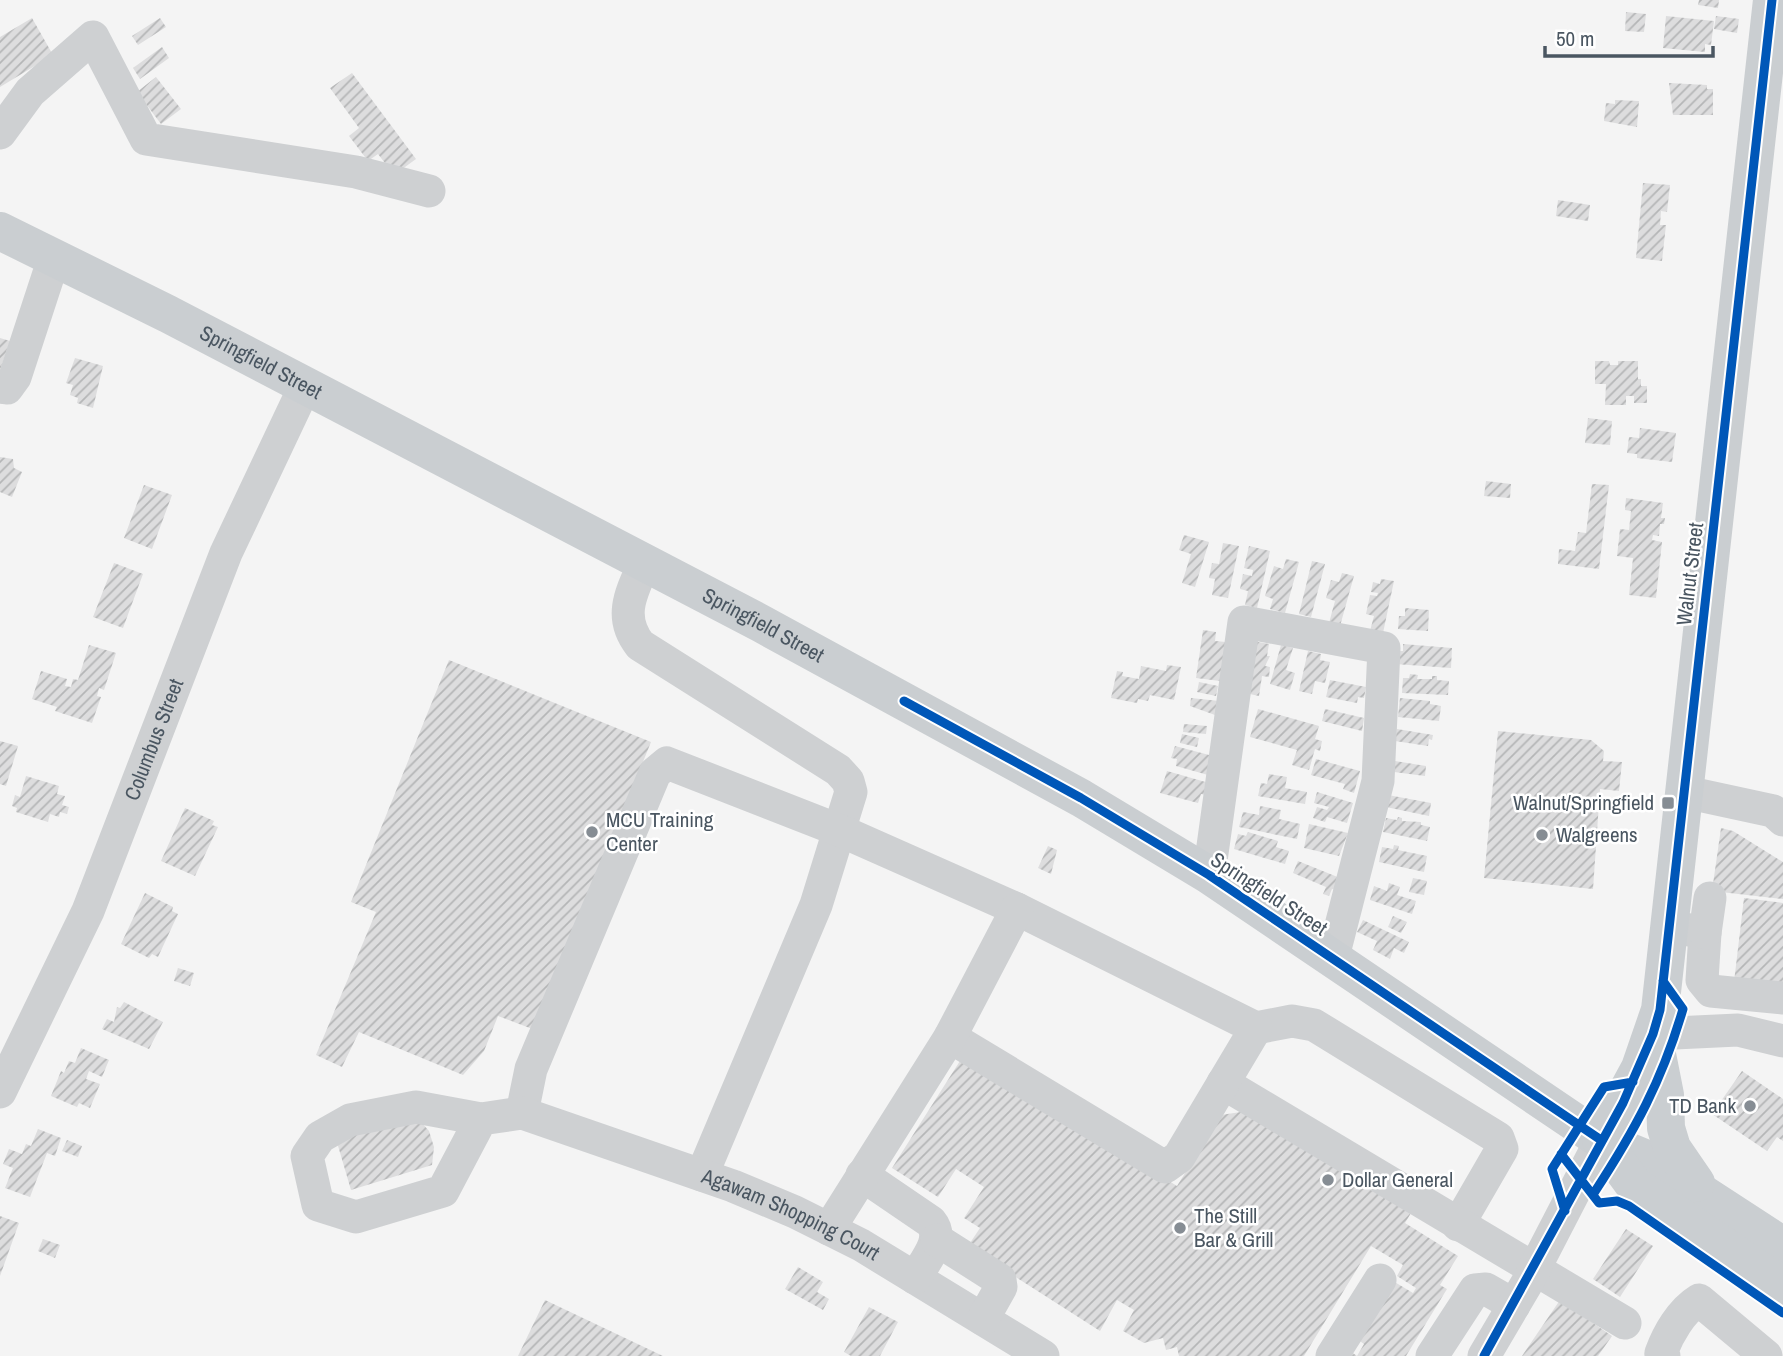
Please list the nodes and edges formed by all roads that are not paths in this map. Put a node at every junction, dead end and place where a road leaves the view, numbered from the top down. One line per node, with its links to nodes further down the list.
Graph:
1 (1772, 0): 9 (main road, Walnut Street)
2 (0, 133): 3 (street)
3 (429, 191)
4 (2, 239): 5 (main road, Springfield Street)
5 (54, 258): 6 (main road, Springfield Street); 7 (street)
6 (305, 386): 8 (main road, Springfield Street); 23 (street, Columbus Street)
7 (2, 395)
8 (644, 564): 11 (street); 12 (main road, Springfield Street)
9 (1685, 792): 10 (street); 15 (main road, Walnut Street)
10 (1783, 820)
11 (841, 831): 14 (street); 24 (street); 27 (street)
12 (1209, 875): 16 (main road, Springfield Street); 16 (street)
13 (1710, 898): 15 (street)
14 (1017, 909): 18 (street); 20 (street)
15 (1687, 930): 17 (street); 19 (main road, Walnut Street)
16 (1333, 957): 26 (main road, Springfield Street)
17 (1783, 998)
18 (1256, 1028): 22 (street); 30 (street)
19 (1653, 1034): 21 (street); 26 (main road, Walnut Street); 29 (main road)
20 (950, 1037): 22 (street); 28 (street)
21 (1783, 1041)
22 (1223, 1083): 30 (street)
23 (0, 1092)
24 (522, 1113): 25 (street); 27 (street, Agawam Shopping Court)
25 (481, 1119): 25 (street)
26 (1601, 1140): 29 (main road, Springfield Street); 34 (street); 37 (main road, Springfield Street)
27 (702, 1175): 31 (street, Agawam Shopping Court)
28 (862, 1175): 31 (street); 32 (street)
29 (1706, 1195): 33 (main road, Springfield Street)
30 (1458, 1225): 34 (street)
31 (829, 1229): 35 (street, Agawam Shopping Court)
32 (937, 1240): 35 (street); 39 (street)
33 (1783, 1246)
34 (1534, 1269): 38 (street); 40 (street)
35 (915, 1278): 39 (street, Agawam Shopping Court)
36 (1380, 1280): 42 (street)
37 (1783, 1286)
38 (1514, 1304): 43 (street); 44 (street)
39 (984, 1318): 41 (street, Agawam Shopping Court)
40 (1625, 1323)
41 (1043, 1356)
42 (1332, 1356)
43 (1432, 1356)
44 (1484, 1356)
45 (1664, 1356): 46 (street)
46 (1766, 1356)

